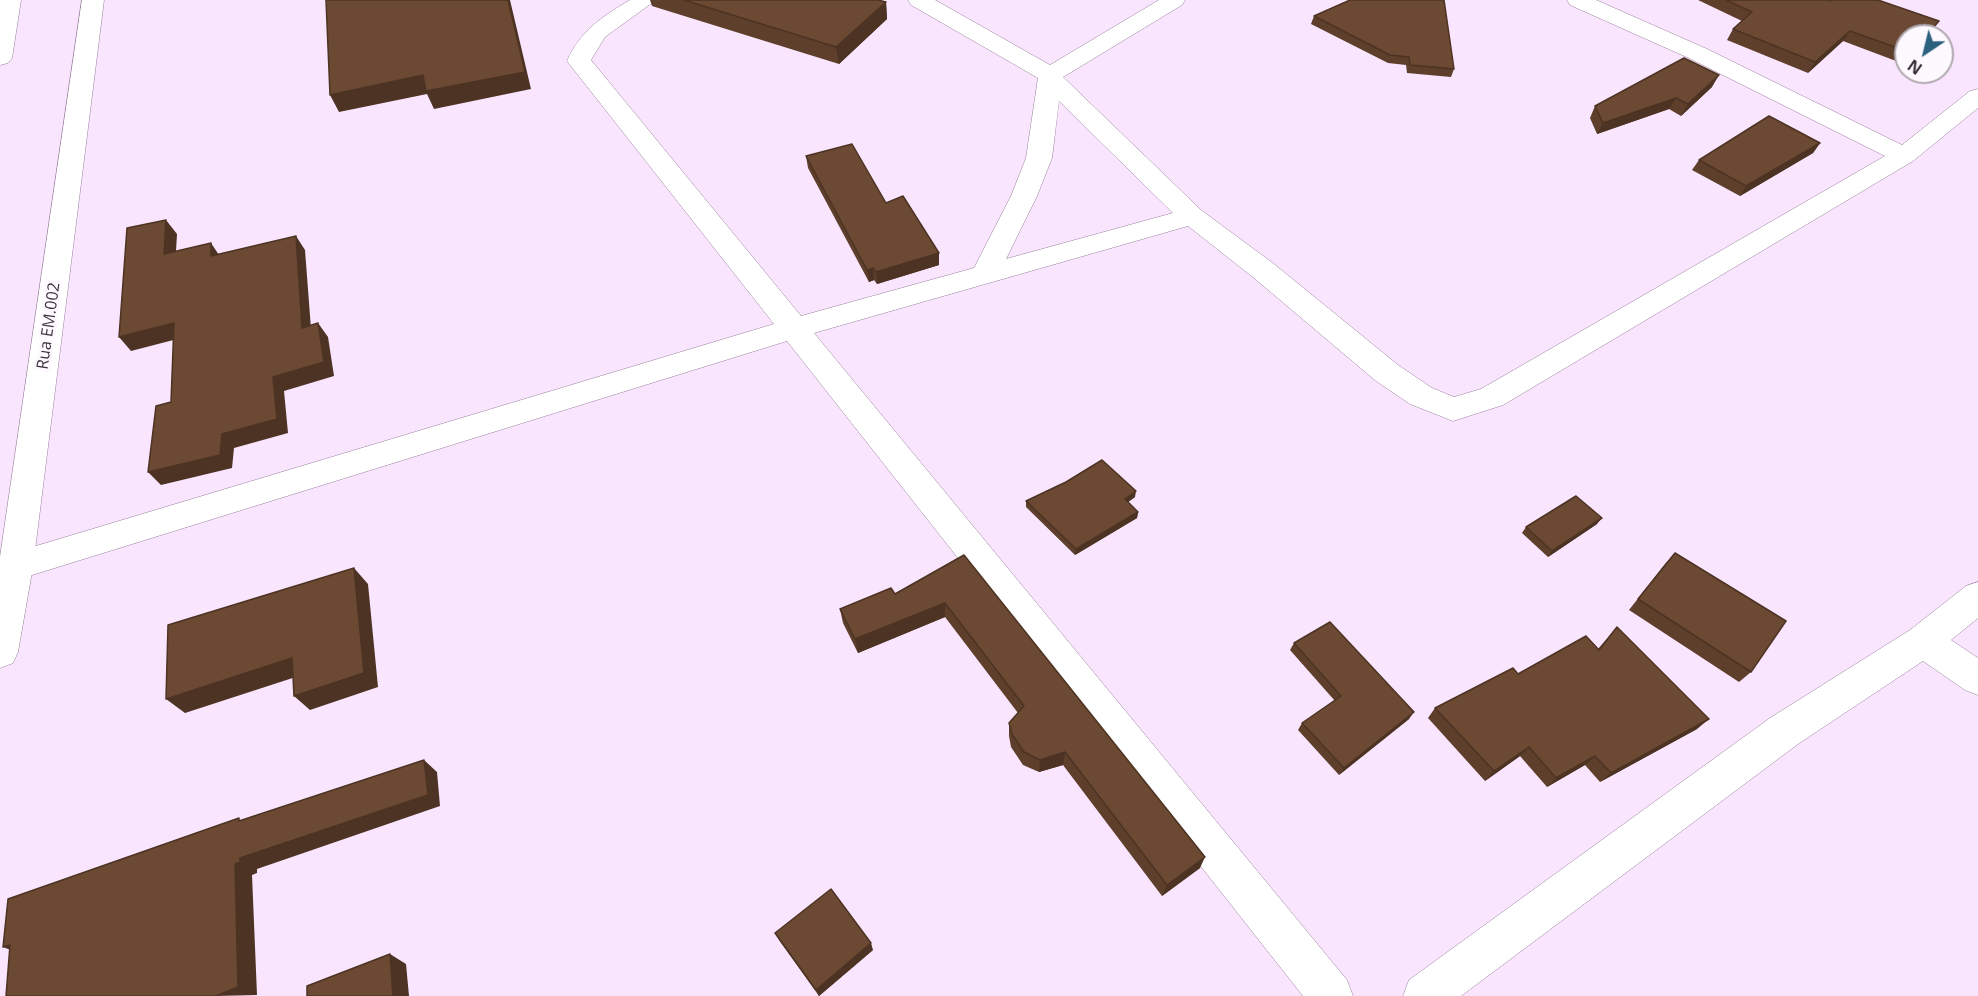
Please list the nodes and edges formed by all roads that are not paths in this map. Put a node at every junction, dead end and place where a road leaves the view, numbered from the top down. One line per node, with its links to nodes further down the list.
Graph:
1 (10, 0): 7 (street)
2 (93, 0): 14 (street, Rua EM.002)
3 (645, 0): 13 (street)
4 (919, 0): 8 (street)
5 (1174, 0): 8 (street)
6 (1578, 0): 10 (street)
7 (0, 58)
8 (1050, 75): 11 (street); 12 (street)
9 (1978, 96): 10 (street)
10 (1904, 156): 11 (street)
11 (1192, 216): 12 (street)
12 (984, 275): 13 (street)
13 (795, 328): 14 (street); 19 (street)
14 (16, 566): 17 (street, Rua EM.002)
15 (1978, 597): 16 (street)
16 (1923, 641): 18 (street); 20 (street)
17 (0, 652)
18 (1978, 678)
19 (1331, 996)
20 (1425, 996)

